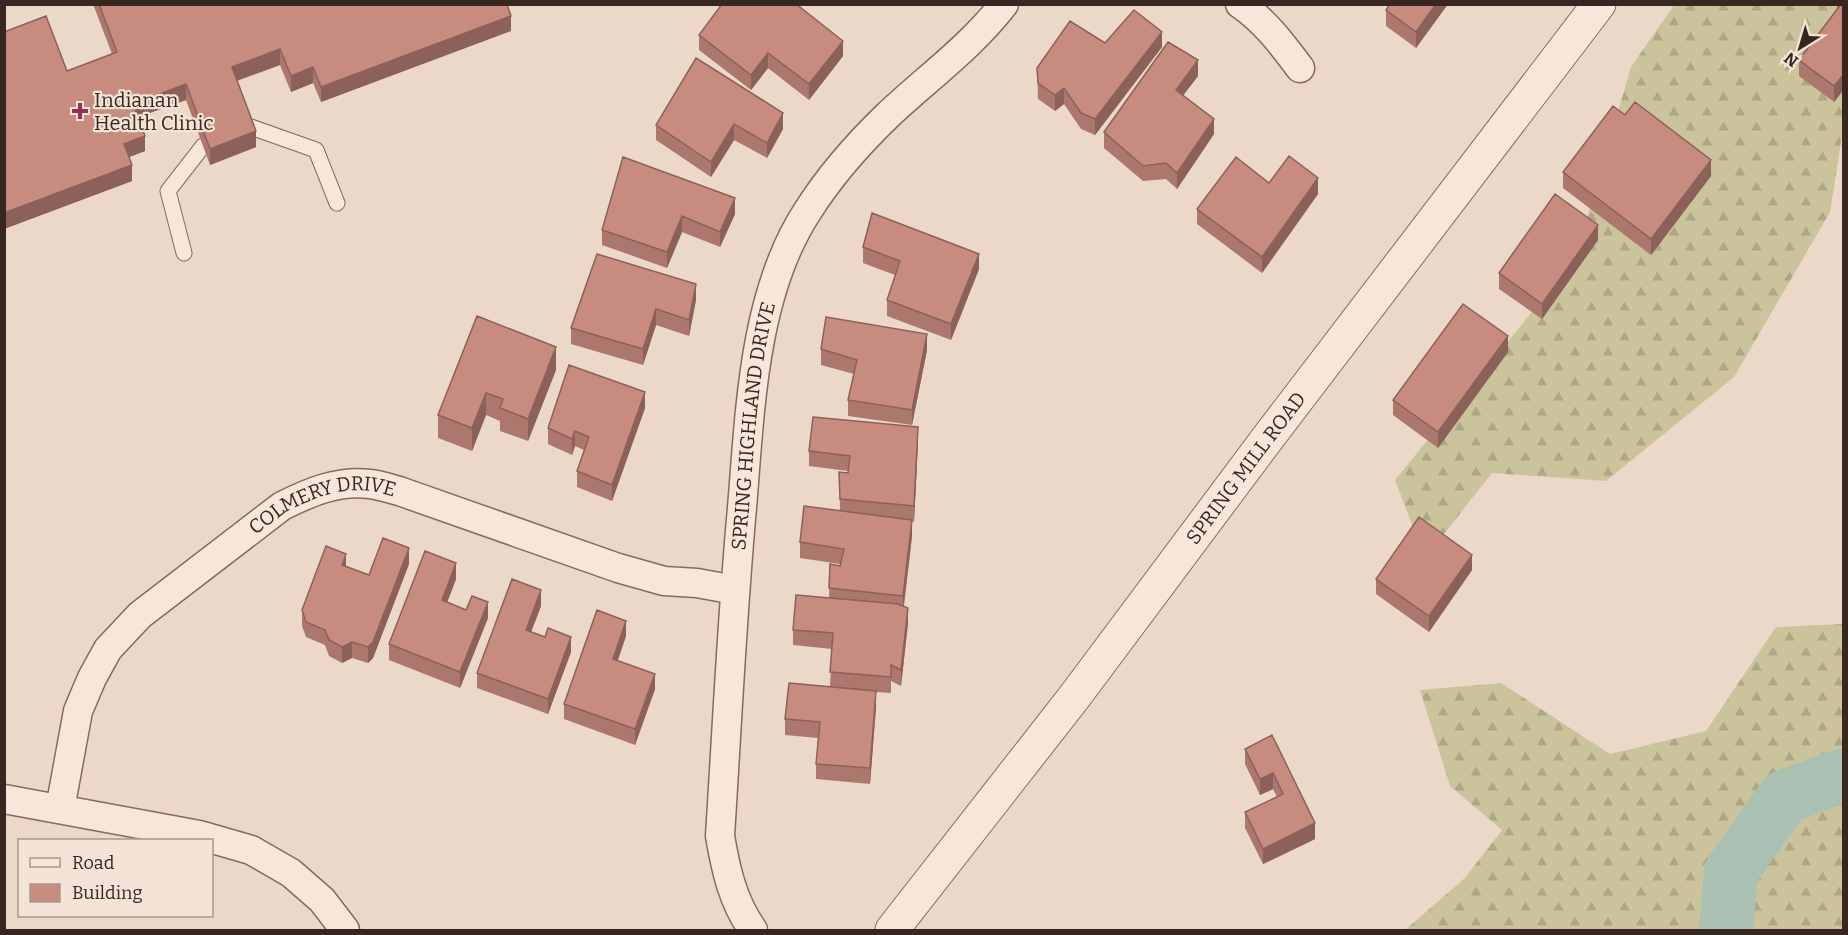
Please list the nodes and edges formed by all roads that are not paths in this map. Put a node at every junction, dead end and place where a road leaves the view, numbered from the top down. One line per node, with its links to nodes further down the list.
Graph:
1 (1004, 4): 9 (street, SPRING HIGHLAND DRIVE)
2 (1240, 4): 4 (street)
3 (1599, 4): 16 (street, SPRING MILL ROAD)
4 (1300, 68)
5 (248, 126): 7 (lane)
6 (203, 146): 8 (lane)
7 (338, 202)
8 (184, 253)
9 (735, 590): 11 (street, COLMERY DRIVE); 15 (street, SPRING HIGHLAND DRIVE)
10 (4, 799): 11 (street)
11 (60, 809): 13 (street)
12 (213, 839): 14 (street)
13 (213, 839)
14 (345, 930)
15 (753, 930)
16 (892, 930)

